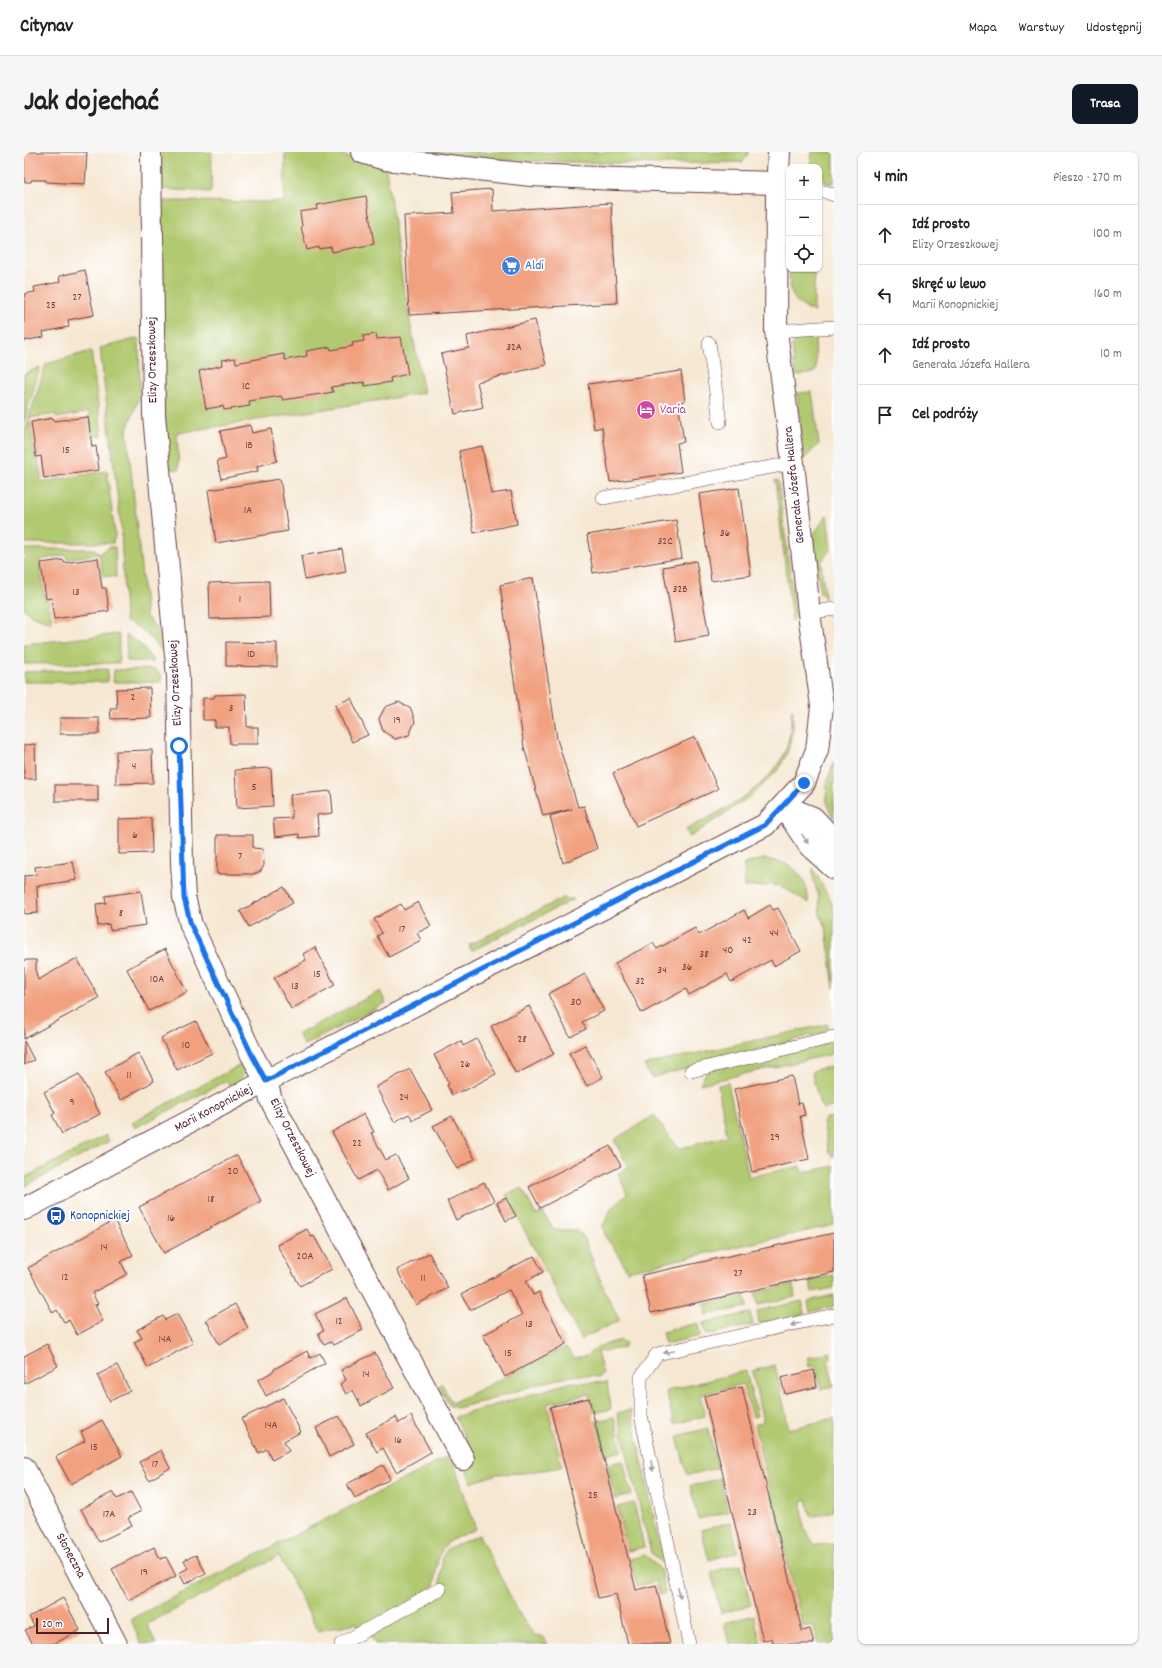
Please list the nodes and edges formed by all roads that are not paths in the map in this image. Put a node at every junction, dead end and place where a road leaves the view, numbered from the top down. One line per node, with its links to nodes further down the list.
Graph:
1 (151, 152): 7 (street, Elizy Orzeszkowej)
2 (362, 152): 4 (street)
3 (779, 152): 4 (street, Generała Józefa Hallera)
4 (781, 189): 9 (street, Generała Józefa Hallera)
5 (822, 192): 6 (lane)
6 (834, 195)
7 (152, 234): 21 (street, Elizy Orzeszkowej)
8 (834, 326): 9 (lane)
9 (776, 331): 12 (street, Generała Józefa Hallera)
10 (709, 343): 11 (lane)
11 (720, 422)
12 (793, 463): 13 (lane); 15 (street, Generała Józefa Hallera)
13 (603, 498)
14 (834, 609): 15 (lane)
15 (809, 613): 16 (street, Generała Józefa Hallera)
16 (783, 806): 17 (street); 18 (street, one-way to 18); 21 (street, Marii Konopnickiej)
17 (834, 847)
18 (834, 868)
19 (834, 1037): 20 (lane)
20 (691, 1071)
21 (266, 1081): 22 (street, Marii Konopnickiej); 24 (street, Elizy Orzeszkowej)
22 (24, 1209)
23 (834, 1315): 29 (lane, one-way to 29)
24 (463, 1459)
25 (24, 1468): 27 (street, Słoneczna)
26 (440, 1588): 28 (lane)
27 (116, 1644)
28 (341, 1644)
29 (689, 1644)

